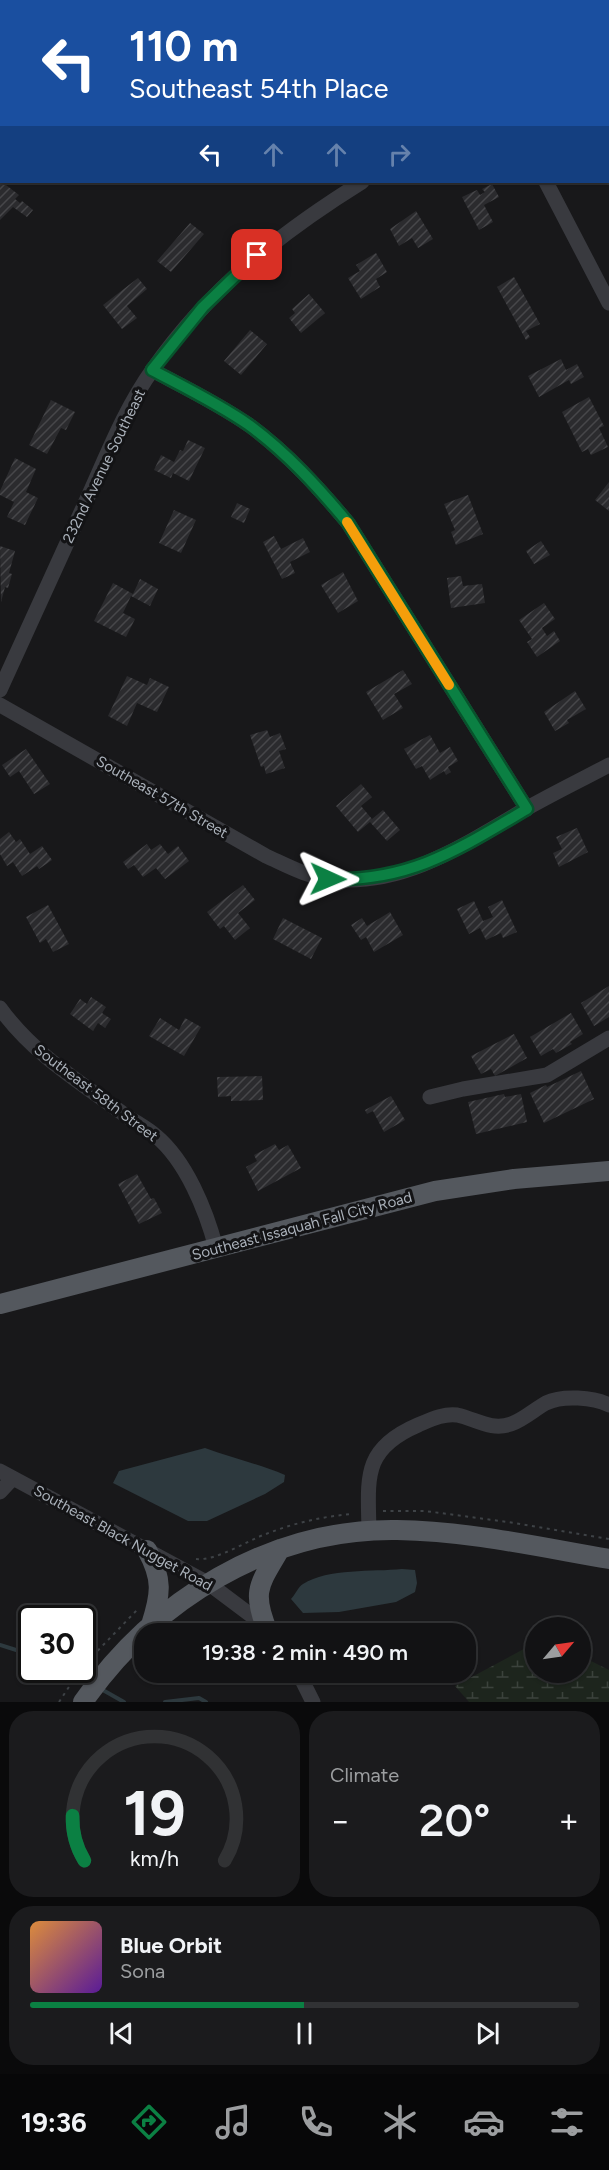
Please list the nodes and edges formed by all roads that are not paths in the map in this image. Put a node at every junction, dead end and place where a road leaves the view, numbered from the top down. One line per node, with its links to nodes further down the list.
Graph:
1 (360, 183): 4 (street, 232nd Avenue Southeast)
2 (547, 183): 3 (street)
3 (609, 303)
4 (152, 370): 5 (street, 232nd Avenue Southeast); 8 (street)
5 (0, 690)
6 (0, 705): 8 (street, Southeast 57th Street)
7 (609, 765): 8 (street, Southeast 57th Street)
8 (527, 809)
9 (0, 1008): 13 (street, Southeast 58th Street)
10 (609, 1038): 11 (street)
11 (430, 1097)
12 (609, 1171): 13 (main road, Southeast Issaquah Fall City Road)
13 (216, 1248): 14 (main road, Southeast Issaquah Fall City Road)
14 (0, 1304)
15 (609, 1405): 18 (street)
16 (6, 1474): 17 (street); 20 (street, Southeast Black Nugget Road)
17 (0, 1492)
18 (369, 1531): 19 (main road); 21 (main road)
19 (280, 1549): 22 (main road); 26 (main road)
20 (147, 1550): 22 (street, Southeast Black Nugget Road); 23 (main road)
21 (609, 1559)
22 (208, 1583): 24 (main road); 25 (street, Southeast Black Nugget Road)
23 (152, 1623)
24 (154, 1623)
25 (260, 1623)
26 (265, 1623)
27 (134, 1641): 29 (main road)
28 (304, 1683): 30 (street)
29 (83, 1702)
30 (313, 1702)

